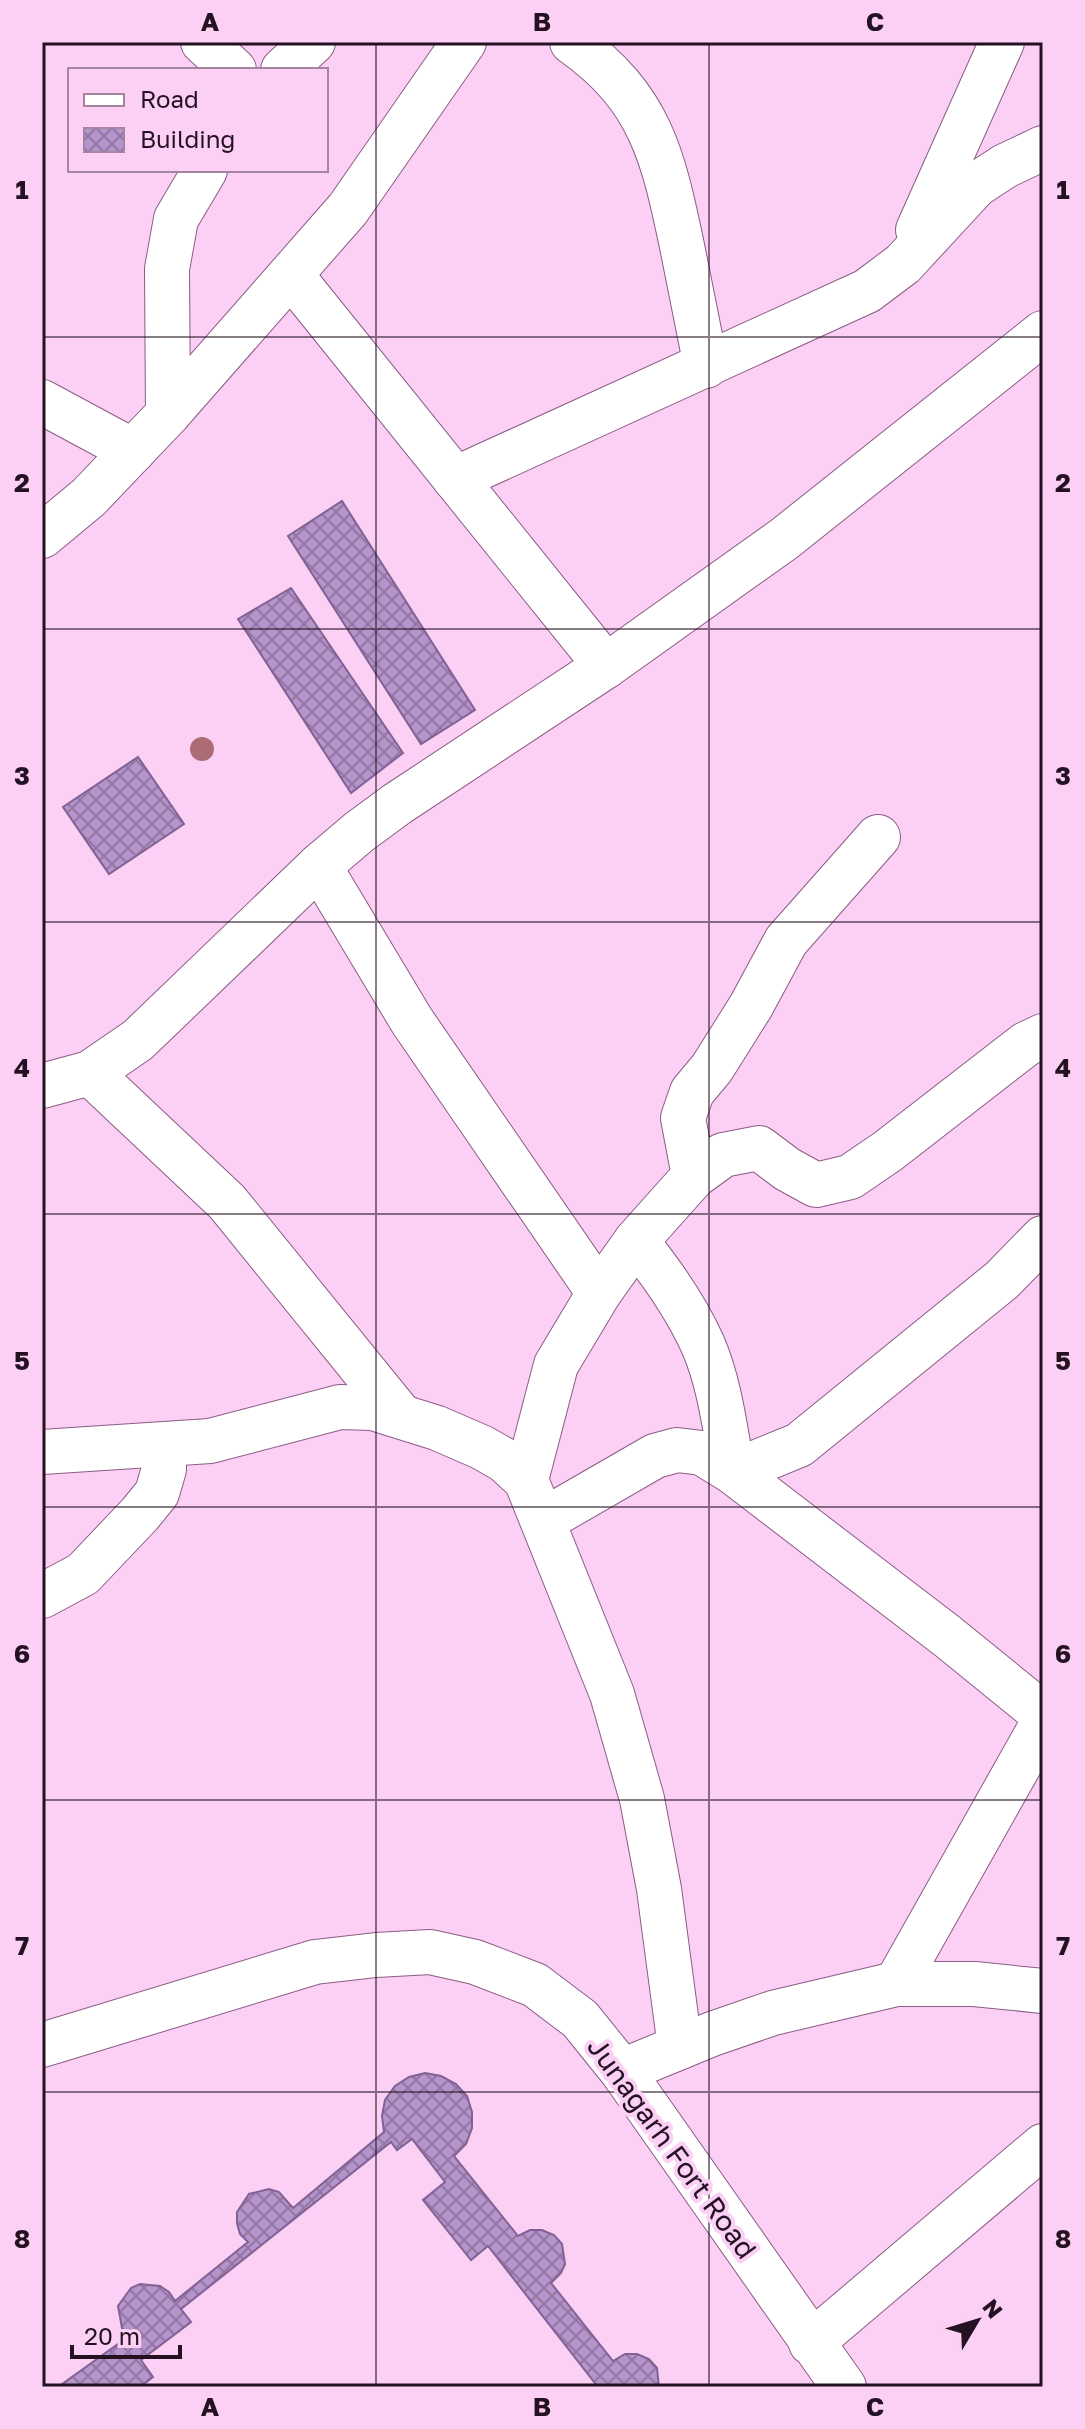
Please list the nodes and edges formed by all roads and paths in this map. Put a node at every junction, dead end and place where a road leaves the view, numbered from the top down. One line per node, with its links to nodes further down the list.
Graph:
1 (203, 42): 6 (street)
2 (313, 42): 7 (street)
3 (464, 42): 11 (street)
4 (1002, 42): 10 (street)
5 (595, 48): 13 (street)
6 (232, 68)
7 (285, 68)
8 (1043, 148): 10 (street)
9 (204, 172): 15 (street)
10 (903, 264): 13 (street)
11 (291, 275): 15 (street); 17 (street)
12 (1043, 333): 19 (street)
13 (706, 366): 17 (street)
14 (42, 402): 16 (street)
15 (168, 414): 16 (street)
16 (133, 451): 18 (street)
17 (455, 479): 19 (street)
18 (42, 536)
19 (606, 666): 21 (street)
20 (878, 837): 25 (street)
21 (319, 866): 23 (street); 28 (street)
22 (1043, 1036): 25 (street)
23 (90, 1073): 24 (street); 29 (street)
24 (42, 1086)
25 (694, 1176): 27 (street)
26 (1043, 1238): 32 (street)
27 (636, 1241): 28 (street); 32 (street)
28 (599, 1293): 33 (street)
29 (400, 1415): 30 (street); 33 (street)
30 (164, 1446): 31 (street); 35 (street)
31 (42, 1452)
32 (733, 1472): 34 (street); 36 (street)
33 (526, 1480): 34 (street)
34 (544, 1520): 41 (street)
35 (42, 1596)
36 (1043, 1714)
37 (1043, 1723): 38 (street)
38 (896, 1984): 39 (street); 41 (street)
39 (1043, 1991)
40 (42, 2045): 42 (street, Junagarh Fort Road)
41 (680, 2047): 42 (street)
42 (622, 2071): 44 (street, Junagarh Fort Road)
43 (1043, 2146): 44 (street)
44 (811, 2343): 45 (street, Junagarh Fort Road)
45 (844, 2387)

